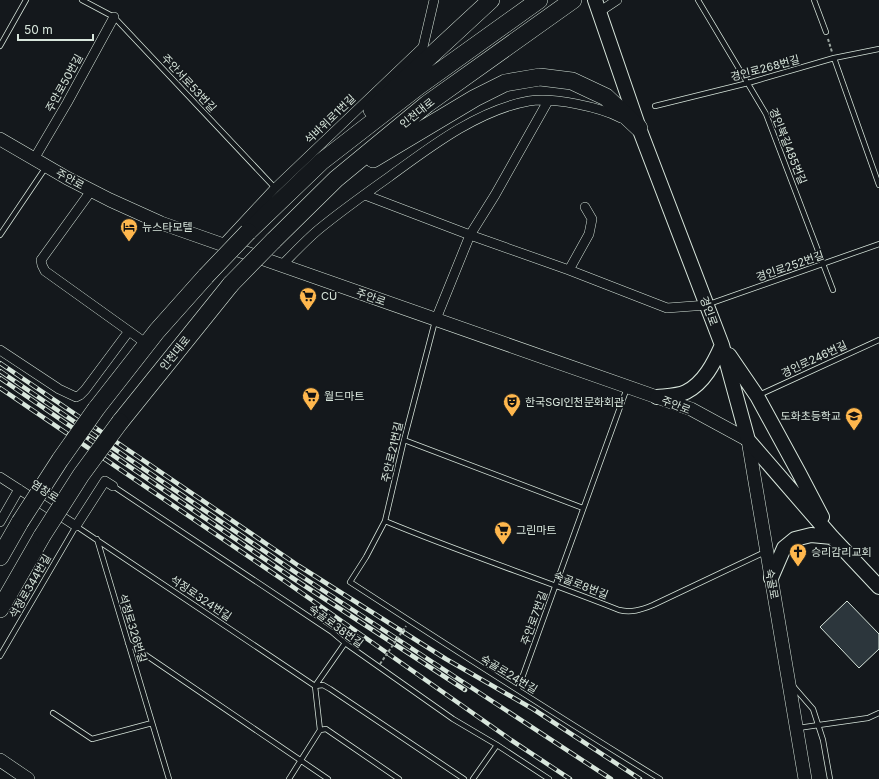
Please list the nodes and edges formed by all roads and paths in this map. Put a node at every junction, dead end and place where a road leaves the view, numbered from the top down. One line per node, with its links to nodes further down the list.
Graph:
1 (26, 0): 13 (lane)
2 (82, 0): 11 (lane, 주안서로53번길)
3 (434, 0): 26 (street, 석바위로1번길)
4 (491, 0): 22 (highway)
5 (539, 0): 22 (highway, 인천대로)
6 (573, 0): 24 (highway, 인천대로)
7 (617, 0): 10 (street)
8 (698, 0): 16 (lane, 경인북길485번길)
9 (814, 0): 12 (lane)
10 (597, 6): 19 (main road, 경인로)
11 (114, 17): 21 (street, 주안로50번길); 26 (lane, 주안서로53번길)
12 (826, 32): 15 (path)
13 (0, 46)
14 (879, 49): 15 (lane, 경인로268번길)
15 (834, 58): 16 (lane, 경인로268번길); 25 (lane)
16 (748, 83): 18 (lane, 경인로268번길); 34 (lane, 경인북길485번길)
17 (548, 101): 19 (street); 28 (street); 31 (street)
18 (655, 106)
19 (639, 128): 24 (highway); 38 (main road, 경인로)
20 (0, 139): 21 (main road, 주안로)
21 (34, 159): 23 (main road, 주안로)
22 (321, 162): 42 (highway, 인천대로, bridge)
23 (46, 166): 27 (main road, 주안로); 30 (lane)
24 (336, 179): 65 (highway, 인천대로, bridge)
25 (879, 185)
26 (275, 188): 33 (street, 석바위로1번길)
27 (91, 191): 33 (main road, 주안로); 40 (street)
28 (365, 195): 31 (street); 35 (street)
29 (586, 207): 36 (street)
30 (0, 235)
31 (470, 235): 36 (street); 39 (street)
32 (879, 244): 34 (lane, 경인로252번길)
33 (222, 245): 35 (main road, 주안로)
34 (824, 264): 37 (lane, 경인북길485번길); 38 (lane, 경인로252번길)
35 (281, 266): 39 (main road, 주안로)
36 (569, 270): 38 (street)
37 (833, 290)
38 (707, 305): 43 (main road, 경인로)
39 (436, 319): 45 (main road, 주안로); 48 (lane, 주안로21번길)
40 (129, 331): 42 (street); 44 (street)
41 (879, 340): 46 (lane, 경인로246번길)
42 (147, 344): 60 (highway, bridge)
43 (722, 345): 46 (main road); 47 (main road); 49 (main road, 경인로)
44 (0, 350)
45 (627, 387): 47 (main road, 주안로); 53 (lane, 주안로7번길)
46 (757, 396): 57 (main road)
47 (657, 397): 49 (main road, 주안로)
48 (404, 440): 53 (lane); 54 (lane, 주안로21번길)
49 (748, 440): 57 (main road, 경인로); 59 (main road, 숙골로)
50 (0, 477): 52 (street, 염창로)
51 (113, 486): 56 (street); 68 (lane, 숙골로38번길)
52 (19, 489): 55 (street); 56 (street, 염창로)
53 (583, 508): 63 (lane, 주안로7번길)
54 (385, 520): 62 (lane, 주안로21번길); 63 (lane, 숙골로8번길)
55 (0, 522)
56 (76, 526): 58 (lane, 석정로324번길); 69 (lane, 석정로344번길)
57 (832, 537): 61 (main road); 64 (main road, 경인로)
58 (97, 539): 67 (lane, 석정로326번길); 72 (lane, 석정로324번길)
59 (767, 551): 61 (main road, 숙골로); 63 (lane, 숙골로8번길)
60 (0, 557)
61 (771, 578): 71 (main road, 숙골로)
62 (350, 582): 73 (lane, 숙골로24번길)
63 (556, 585): 73 (lane, 주안로7번길)
64 (879, 587)
65 (0, 609)
66 (406, 626): 70 (path, bridge)
67 (128, 643): 76 (lane, 석정로326번길); 82 (lane)
68 (345, 643): 72 (lane); 80 (lane, 숙골로38번길)
69 (0, 656)
70 (380, 664)
71 (789, 682): 77 (lane); 78 (main road, 숙골로)
72 (315, 686): 79 (lane); 88 (lane, 석정로324번길)
73 (518, 689): 91 (lane, 숙골로24번길)
74 (53, 713): 76 (lane)
75 (879, 714): 77 (lane)
76 (152, 723): 84 (lane, 석정로326번길)
77 (818, 724): 78 (lane); 93 (lane)
78 (796, 728): 92 (main road, 숙골로)
79 (320, 730): 82 (lane); 87 (lane)
80 (497, 745): 89 (lane); 90 (lane, 숙골로38번길)
81 (0, 760): 83 (main road)
82 (301, 760): 85 (lane); 86 (lane)
83 (28, 779)
84 (169, 779)
85 (289, 779)
86 (328, 779)
87 (399, 779)
88 (464, 779)
89 (473, 779)
90 (549, 779)
91 (660, 779)
92 (805, 779)
93 (830, 779)

